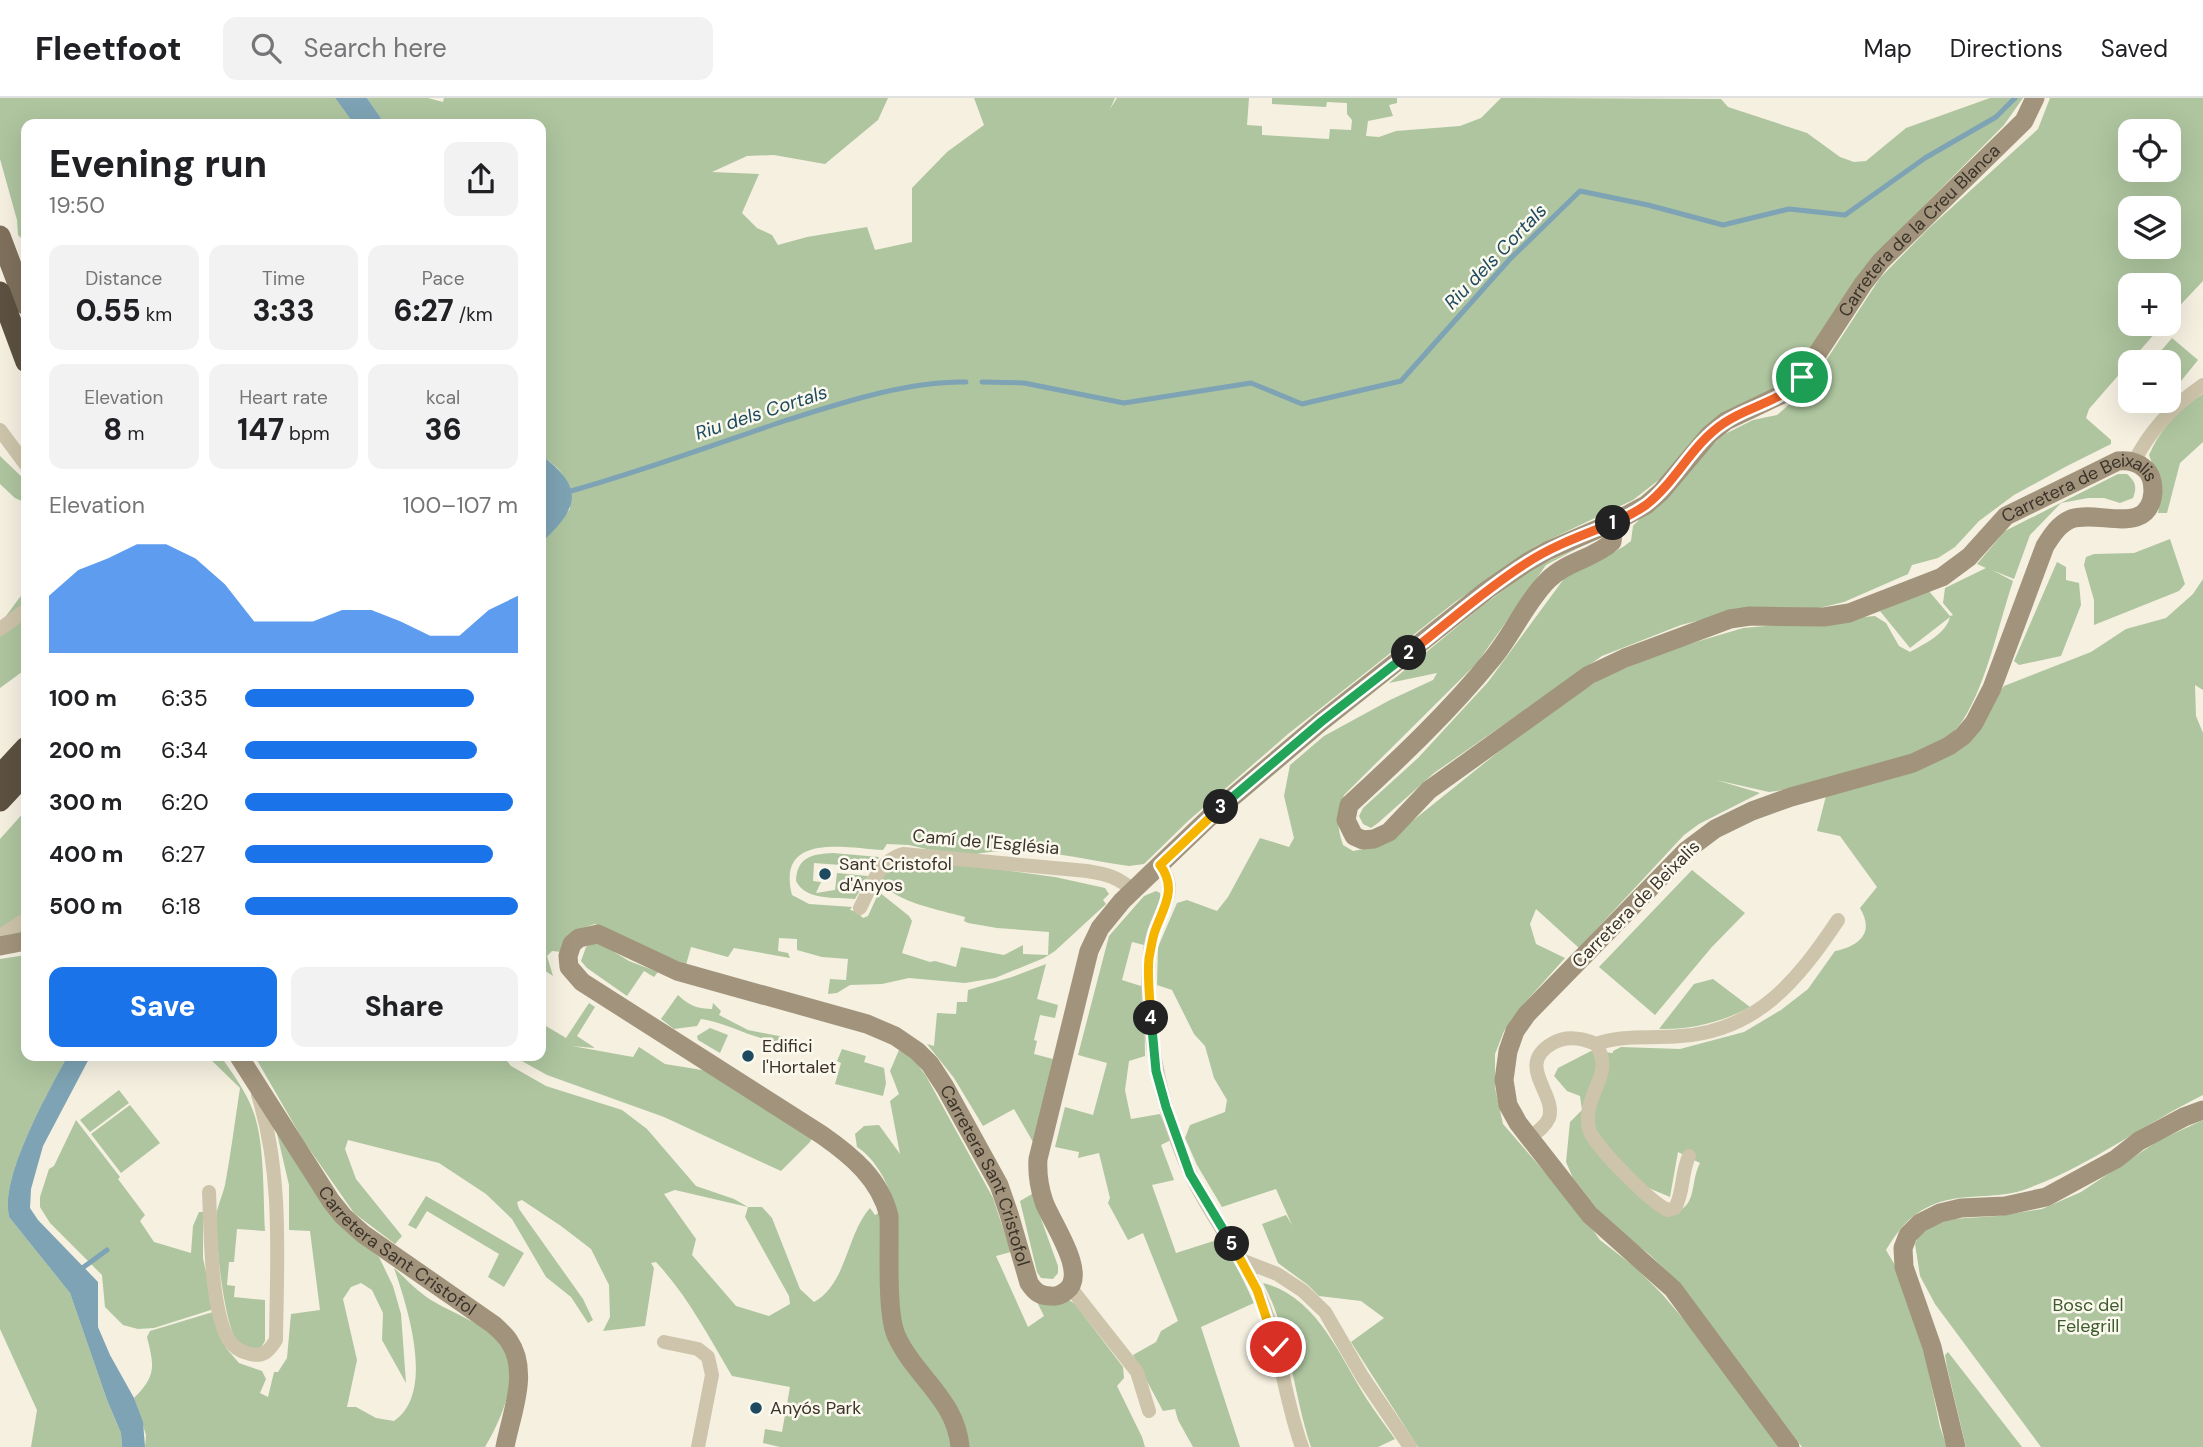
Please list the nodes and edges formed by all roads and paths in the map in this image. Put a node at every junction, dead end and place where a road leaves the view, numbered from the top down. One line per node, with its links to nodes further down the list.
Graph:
1 (2035, 98): 11 (main road, Carretera de la Creu Blanca)
2 (0, 218): 3 (main road)
3 (0, 236): 5 (main road)
4 (0, 292): 6 (highway)
5 (21, 292)
6 (21, 349)
7 (2203, 385): 10 (street)
8 (0, 430): 9 (street)
9 (21, 459)
10 (2134, 462): 11 (main road, Carretera de Beixalis); 30 (main road, Carretera de Beixalis)
11 (1614, 522): 18 (main road)
12 (21, 614): 13 (street)
13 (0, 629)
14 (21, 752): 15 (highway)
15 (0, 775)
16 (21, 778): 17 (highway)
17 (0, 801)
18 (1160, 865): 19 (main road); 33 (street)
19 (1133, 891): 20 (street, Camí de l'Església); 34 (main road)
20 (860, 908)
21 (1838, 920): 26 (street)
22 (21, 922): 23 (street)
23 (0, 936)
24 (21, 942): 25 (main road)
25 (0, 946)
26 (1596, 1044): 30 (street); 31 (street)
27 (242, 1061): 28 (main road, Carretera Sant Cristofol)
28 (252, 1077): 32 (street); 37 (main road, Carretera Sant Cristofol)
29 (2203, 1110): 43 (main road)
30 (1530, 1138): 42 (main road, Carretera de Beixalis)
31 (1689, 1156)
32 (209, 1192)
33 (1241, 1260): 40 (street); 41 (street)
34 (1070, 1287): 36 (street); 39 (main road, Carretera Sant Cristofol)
35 (664, 1342): 38 (street)
36 (1149, 1411)
37 (505, 1447)
38 (698, 1447)
39 (961, 1447)
40 (1302, 1447)
41 (1410, 1447)
42 (1790, 1447)
43 (1956, 1447)

